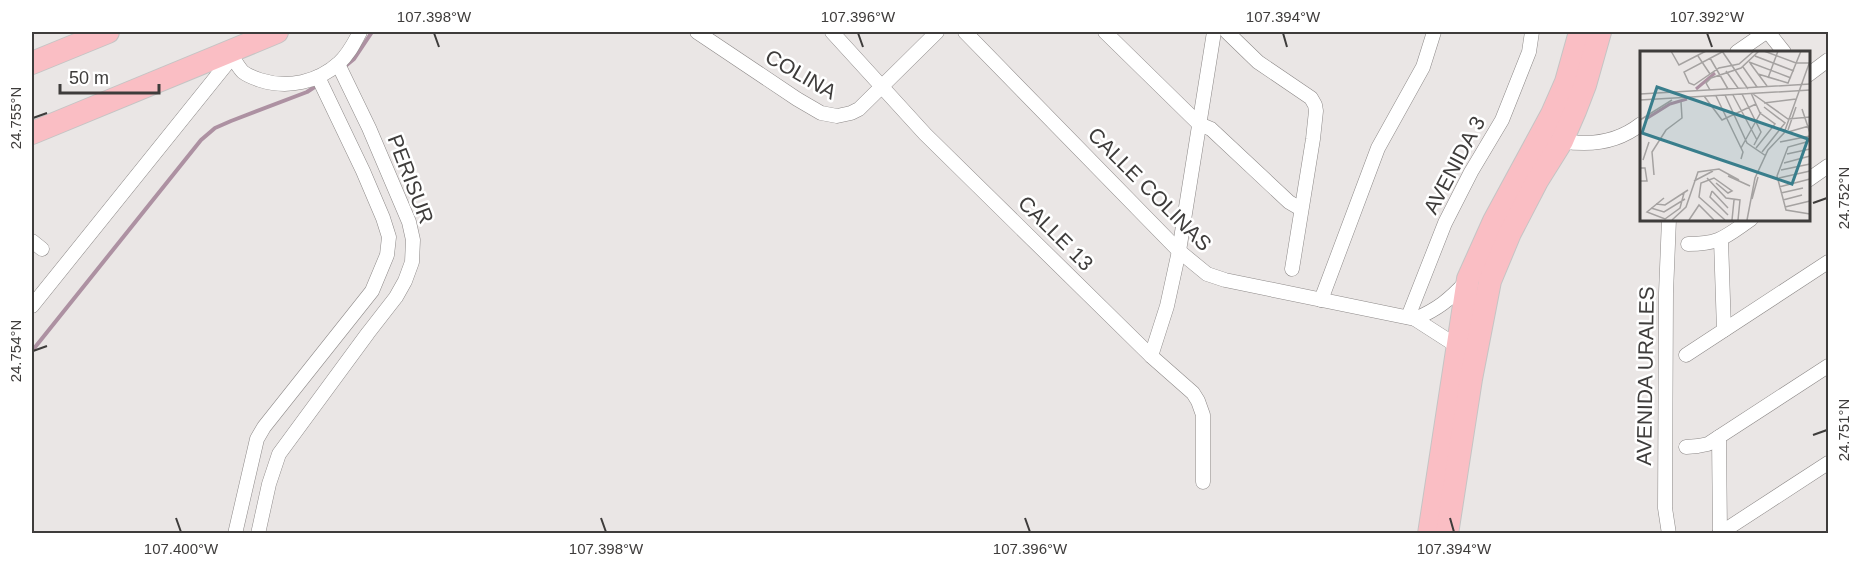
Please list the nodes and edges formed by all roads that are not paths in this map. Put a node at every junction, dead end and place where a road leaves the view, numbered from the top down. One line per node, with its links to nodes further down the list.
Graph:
1 (108, 32): 20 (main road)
2 (277, 32): 18 (main road)
3 (360, 32): 21 (street)
4 (696, 32): 24 (street, COLINA)
5 (832, 32): 24 (street, CALLE 13)
6 (937, 32): 24 (street)
7 (965, 32): 36 (street, CALLE COLINAS)
8 (1105, 32): 25 (street)
9 (1214, 32): 25 (street)
10 (1227, 32): 31 (street)
11 (1434, 32): 40 (street)
12 (1532, 32): 42 (street, AVENIDA 3)
13 (1581, 32): 39 (main road)
14 (1600, 32): 28 (main road)
15 (1767, 32): 16 (street); 17 (street)
16 (1738, 51)
17 (1783, 51)
18 (237, 52): 23 (street); 27 (main road); 41 (street)
19 (1828, 60): 22 (street)
20 (32, 63)
21 (338, 64): 23 (street); 49 (street, PERISUR)
22 (1809, 74)
23 (318, 77): 45 (street, PERISUR)
24 (882, 87): 47 (street, CALLE 13)
25 (1199, 124): 31 (street); 36 (street)
26 (1640, 125): 28 (street)
27 (32, 133)
28 (1562, 141): 60 (main road)
29 (1828, 166): 30 (street)
30 (1809, 179)
31 (1302, 209): 38 (street)
32 (1669, 220): 61 (street, AVENIDA URALES)
33 (1750, 220): 34 (street)
34 (1721, 240): 35 (street); 43 (street)
35 (1688, 244)
36 (1179, 251): 40 (street, CALLE COLINAS); 47 (street)
37 (1828, 262): 43 (street)
38 (1292, 269)
39 (1468, 279): 42 (street); 44 (main road)
40 (1321, 300): 42 (street, CALLE COLINAS)
41 (32, 306)
42 (1411, 318): 44 (street, CALLE COLINAS)
43 (1724, 330): 46 (street)
44 (1457, 346): 59 (main road)
45 (323, 354): 49 (street); 53 (street, PERISUR)
46 (1686, 355)
47 (1150, 356): 55 (street, CALLE 13)
48 (1828, 366): 50 (street)
49 (342, 367): 54 (street, PERISUR)
50 (1719, 437): 51 (street); 56 (street)
51 (1686, 447)
52 (1828, 463): 56 (street)
53 (248, 476): 54 (street); 57 (street, PERISUR)
54 (270, 481): 58 (street, PERISUR)
55 (1203, 482)
56 (1719, 533)
57 (235, 534)
58 (258, 534)
59 (1429, 534)
60 (1447, 534)
61 (1669, 534)

